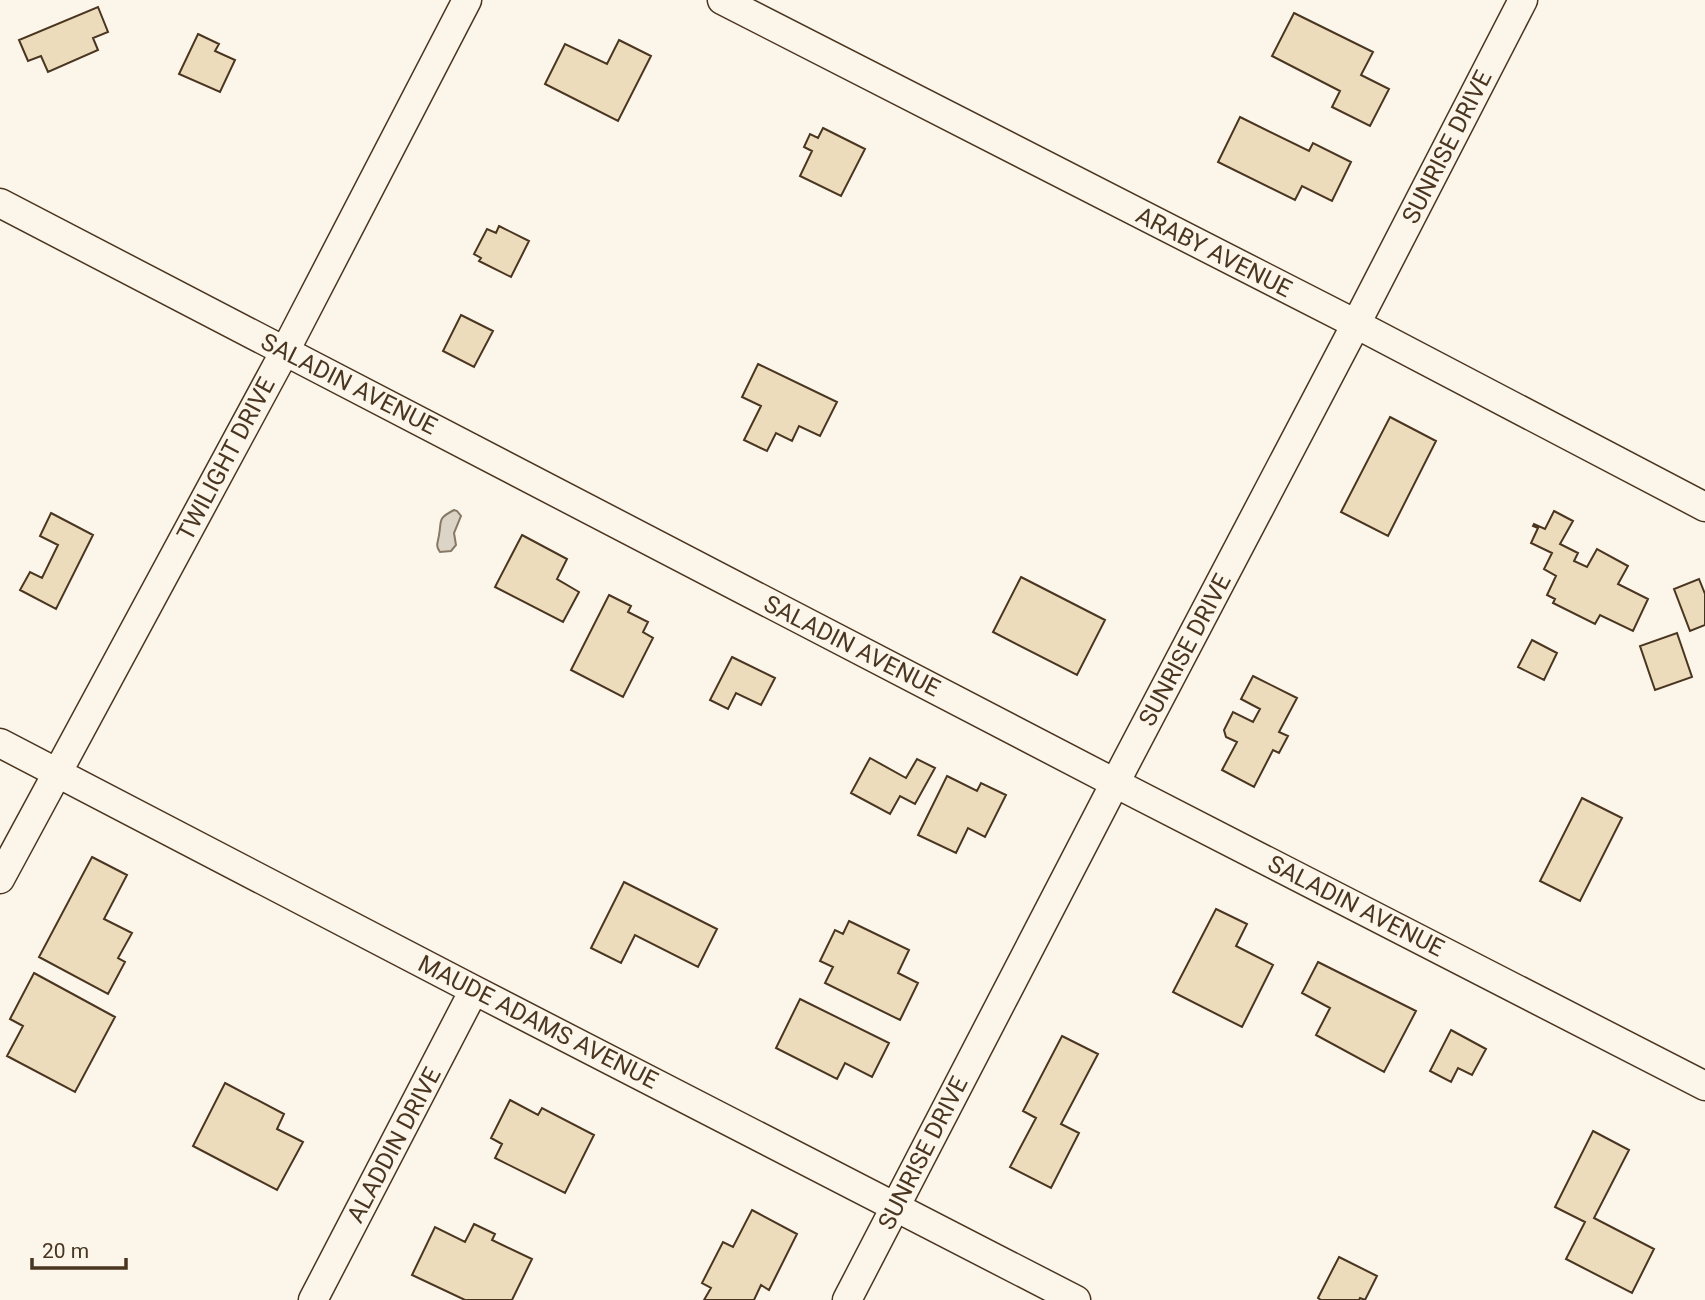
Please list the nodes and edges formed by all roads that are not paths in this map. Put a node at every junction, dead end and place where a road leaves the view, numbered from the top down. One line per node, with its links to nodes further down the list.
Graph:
1 (467, 0): 6 (street, TWILIGHT DRIVE)
2 (722, 0): 5 (street, ARABY AVENUE)
3 (1523, 0): 5 (street, SUNRISE DRIVE)
4 (0, 203): 6 (street, SALADIN AVENUE)
5 (1356, 324): 7 (street, ARABY AVENUE); 10 (street, SUNRISE DRIVE)
6 (285, 351): 9 (street, TWILIGHT DRIVE); 10 (street, SALADIN AVENUE)
7 (1705, 507)
8 (0, 743): 9 (street, MAUDE ADAMS AVENUE)
9 (57, 772): 11 (street, TWILIGHT DRIVE); 12 (street, MAUDE ADAMS AVENUE)
10 (1115, 782): 13 (street, SALADIN AVENUE); 14 (street, SUNRISE DRIVE)
11 (0, 879)
12 (474, 990): 14 (street, MAUDE ADAMS AVENUE); 15 (street, ALADDIN DRIVE)
13 (1705, 1086)
14 (895, 1206): 16 (street, SUNRISE DRIVE); 17 (street, MAUDE ADAMS AVENUE)
15 (313, 1300)
16 (847, 1300)
17 (1076, 1300)

